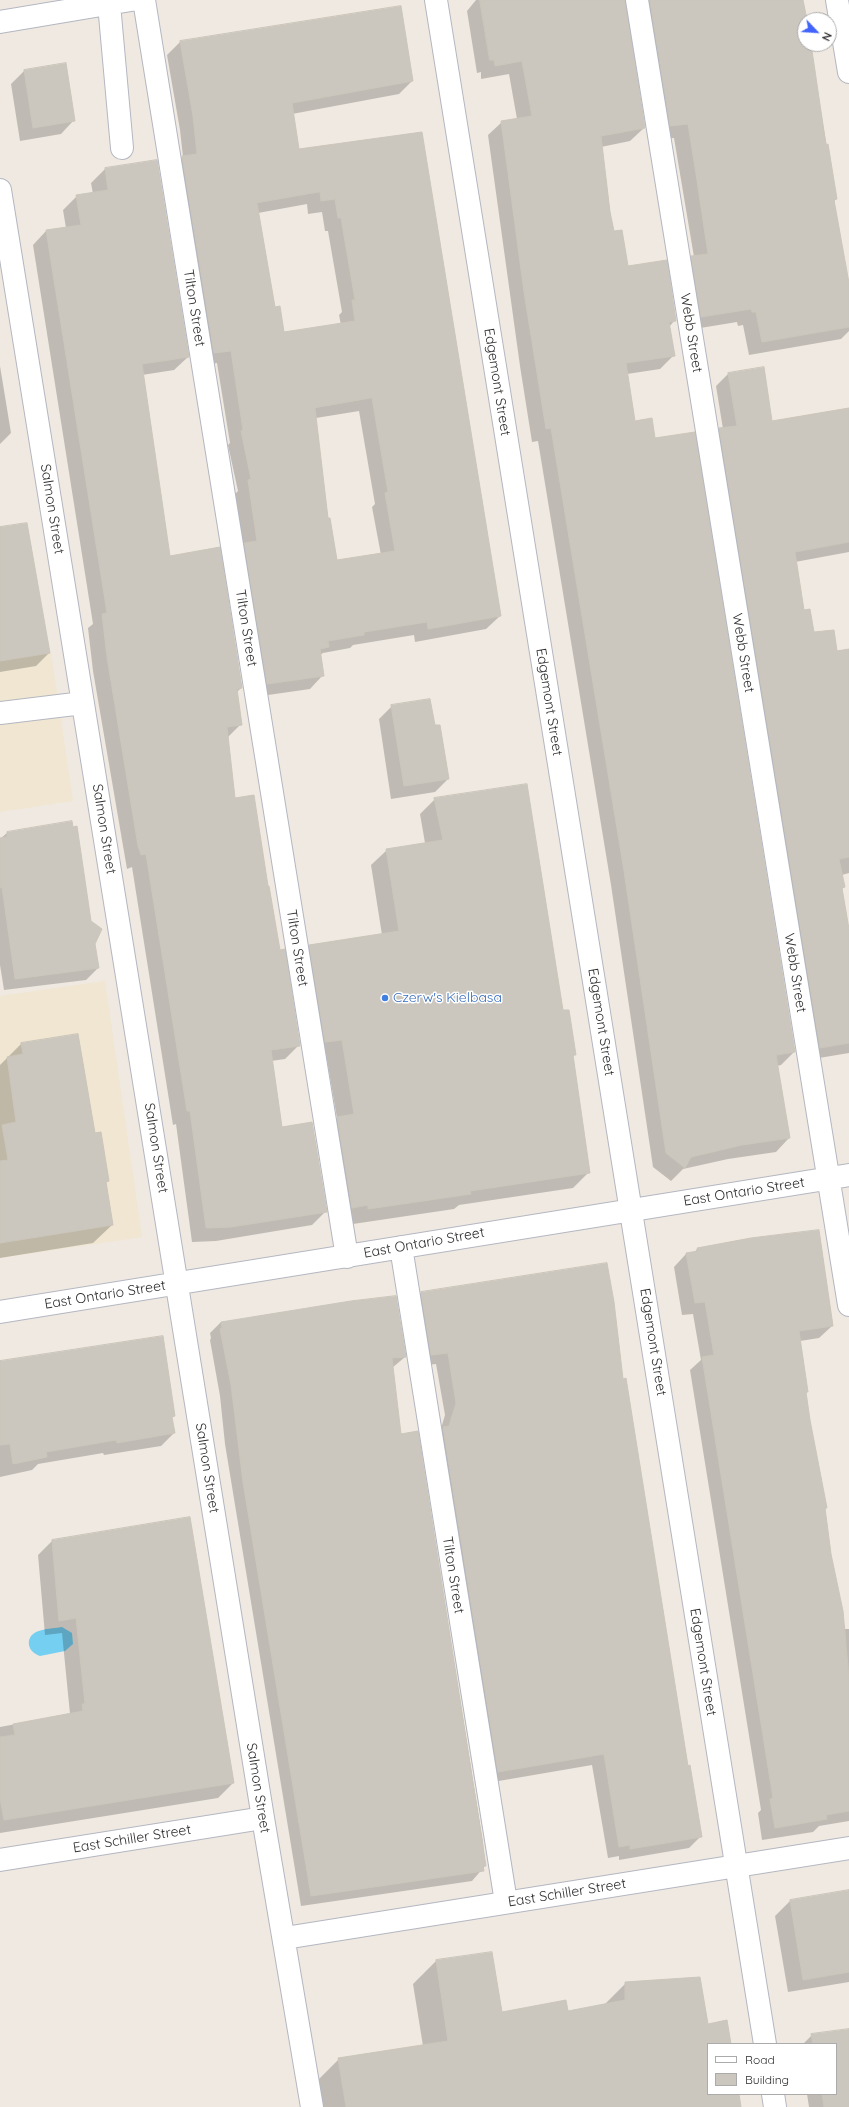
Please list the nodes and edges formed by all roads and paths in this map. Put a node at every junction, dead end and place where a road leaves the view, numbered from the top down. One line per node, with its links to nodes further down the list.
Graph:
1 (131, 0): 6 (street)
2 (144, 0): 16 (street, Tilton Street)
3 (436, 0): 14 (street, Edgemont Street)
4 (638, 0): 13 (street, Webb Street)
5 (837, 0): 8 (street)
6 (109, 4): 7 (street); 9 (street)
7 (0, 22)
8 (849, 72)
9 (122, 148)
10 (0, 190): 11 (street, Salmon Street)
11 (83, 703): 12 (street); 17 (street, Salmon Street)
12 (0, 713)
13 (839, 1176): 14 (street, East Ontario Street); 18 (street, Webb Street)
14 (632, 1210): 15 (street, East Ontario Street); 23 (street, Edgemont Street)
15 (401, 1247): 16 (street, East Ontario Street); 24 (street, Tilton Street)
16 (347, 1257): 17 (street, East Ontario Street)
17 (178, 1283): 19 (street, East Ontario Street); 20 (street, Salmon Street)
18 (849, 1305)
19 (0, 1312)
20 (263, 1818): 22 (street, East Schiller Street); 25 (street, Salmon Street)
21 (849, 1848): 23 (street, East Schiller Street)
22 (0, 1860)
23 (736, 1867): 24 (street, East Schiller Street); 26 (street, Edgemont Street)
24 (506, 1902): 25 (street, East Schiller Street)
25 (285, 1938): 28 (street, Salmon Street)
26 (765, 2043)
27 (773, 2095): 29 (street)
28 (312, 2107)
29 (775, 2107)

